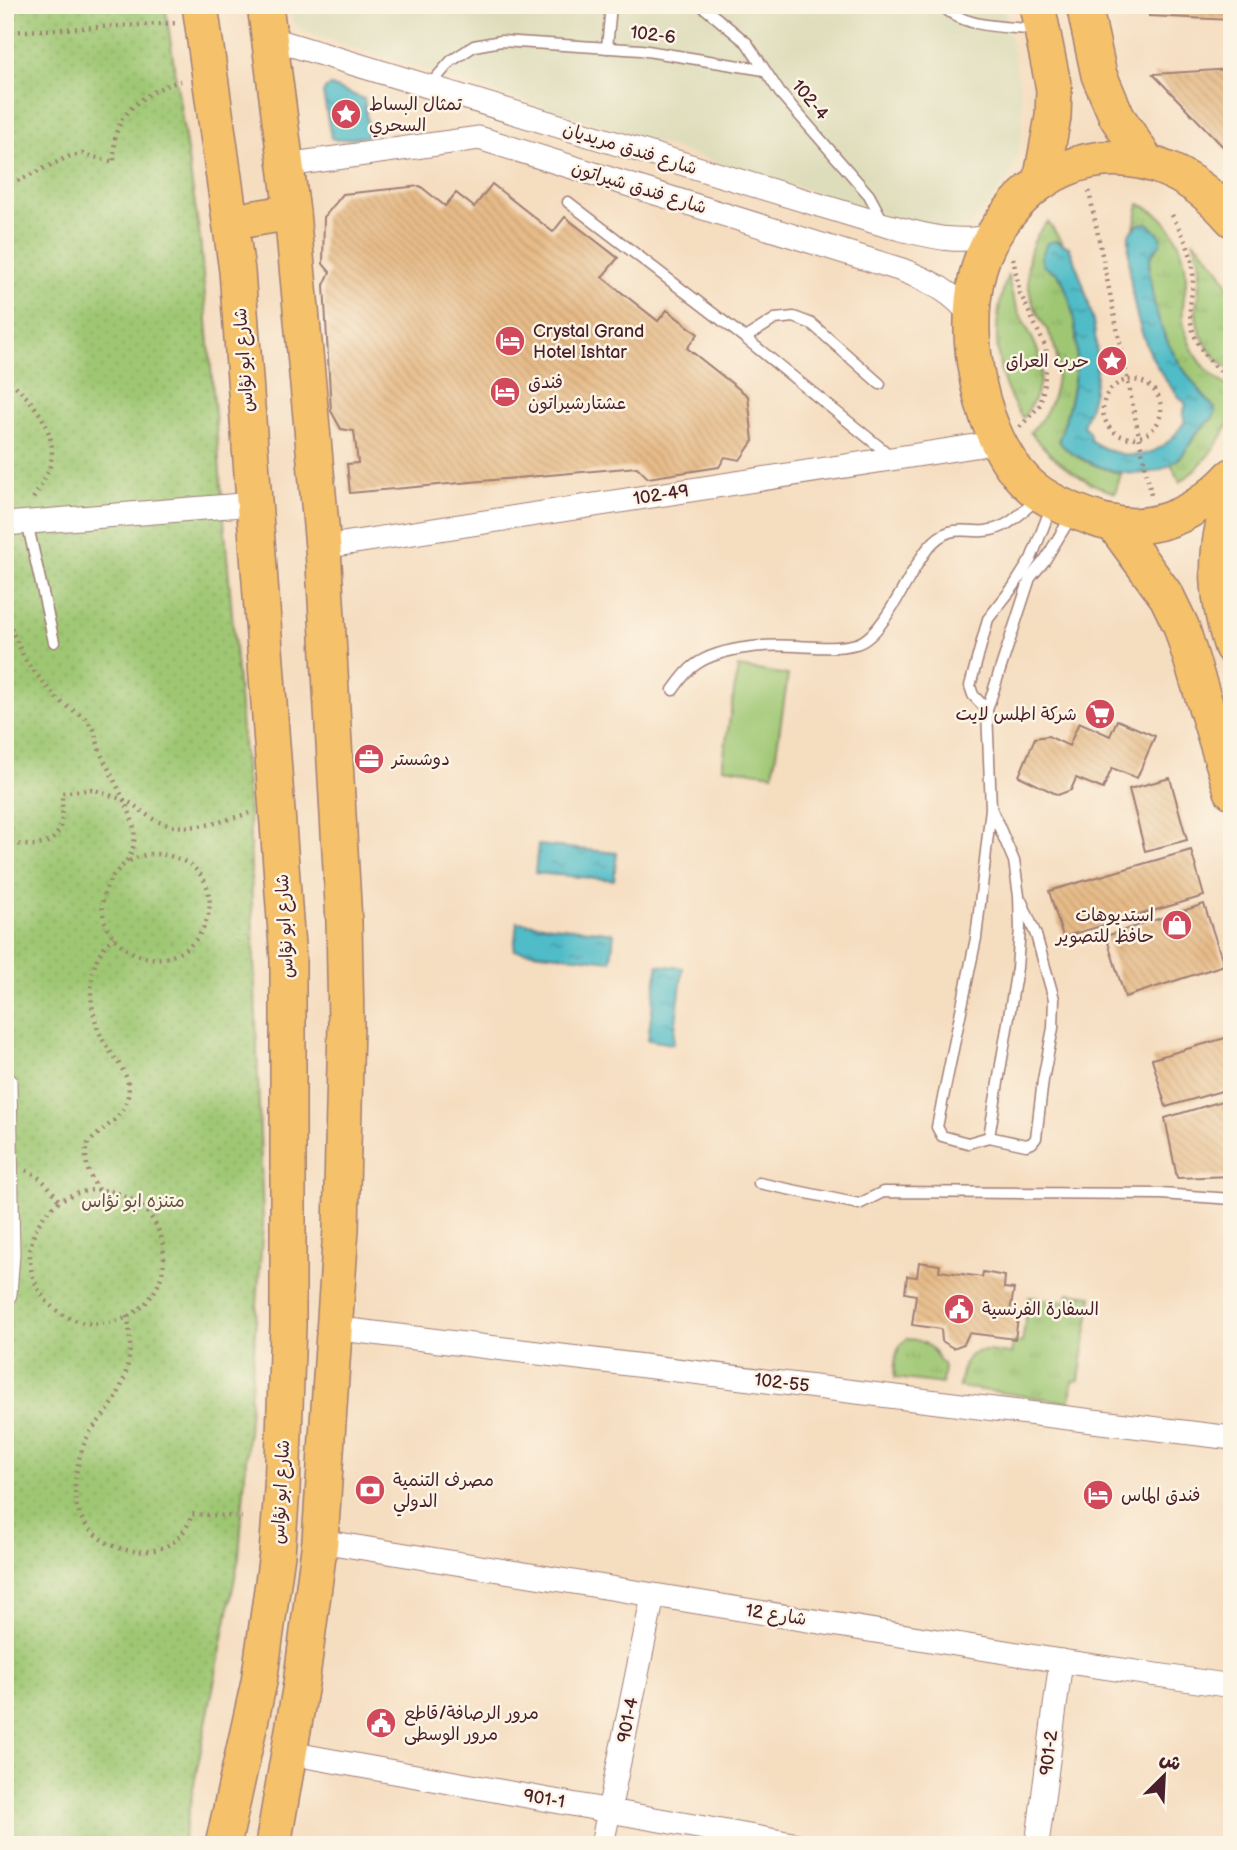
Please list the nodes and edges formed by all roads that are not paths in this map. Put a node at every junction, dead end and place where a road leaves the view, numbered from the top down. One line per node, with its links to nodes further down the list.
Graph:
1 (611, 5): 8 (lane)
2 (701, 5): 9 (lane, 102-4)
3 (942, 5): 6 (lane)
4 (1084, 5): 13 (main road)
5 (192, 14): 20 (main road, شارع ابو نؤاس)
6 (1039, 18): 15 (main road)
7 (267, 22): 10 (street, شارع فندق مريديان); 14 (main road)
8 (607, 48): 9 (lane, 102-6); 10 (lane, 102-6)
9 (764, 69): 21 (lane, 102-4)
10 (427, 88): 11 (street, شارع فندق مريديان)
11 (487, 106): 12 (street); 16 (street, شارع فندق مريديان)
12 (479, 138): 14 (street, شارع فندق شيراتون); 22 (street, شارع فندق شيراتون)
13 (1146, 161): 15 (main road); 19 (main road)
14 (286, 165): 18 (main road)
15 (1041, 182): 23 (main road)
16 (802, 200): 21 (street, شارع فندق مريديان); 22 (street)
17 (568, 202): 25 (lane)
18 (292, 212): 20 (main road); 35 (main road)
19 (1232, 219)
20 (232, 222): 32 (main road, شارع ابو نؤاس)
21 (886, 225): 23 (street, شارع فندق مريديان)
22 (793, 236): 24 (street, شارع فندق شيراتون)
23 (1003, 245): 24 (main road)
24 (972, 317): 27 (main road)
25 (745, 338): 26 (lane); 28 (lane)
26 (880, 384)
27 (1008, 435): 28 (street, 102-49); 31 (main road)
28 (894, 459): 35 (street, 102-49)
29 (1232, 476): 34 (main road)
30 (1232, 489): 38 (main road)
31 (1057, 502): 34 (main road); 36 (lane); 36 (lane); 39 (lane)
32 (254, 504): 33 (street); 57 (main road, شارع ابو نؤاس)
33 (18, 523): 37 (lane)
34 (1112, 523): 41 (main road)
35 (323, 547): 49 (main road)
36 (1020, 588): 40 (lane); 40 (lane)
37 (54, 642)
38 (1232, 647)
39 (673, 690)
40 (987, 710): 42 (lane)
41 (1232, 791)
42 (990, 808): 43 (lane); 45 (lane)
43 (1019, 896): 45 (lane); 45 (lane)
44 (5, 1082): 48 (street)
45 (989, 1137)
46 (759, 1183): 47 (lane)
47 (1232, 1199)
48 (5, 1294)
49 (333, 1328): 50 (street, 102-55); 51 (main road)
50 (1232, 1438)
51 (320, 1541): 52 (street, شارع 12); 55 (main road)
52 (653, 1596): 53 (street, شارع 12); 56 (street, 901-4)
53 (1061, 1661): 54 (street, شارع 12); 61 (street, 901-2)
54 (1232, 1686)
55 (289, 1753): 56 (street, 901-1); 58 (main road)
56 (610, 1811): 59 (street, 901-4); 60 (street, 901-1)
57 (223, 1845)
58 (273, 1845)
59 (602, 1845)
60 (798, 1845)
61 (1037, 1845)

